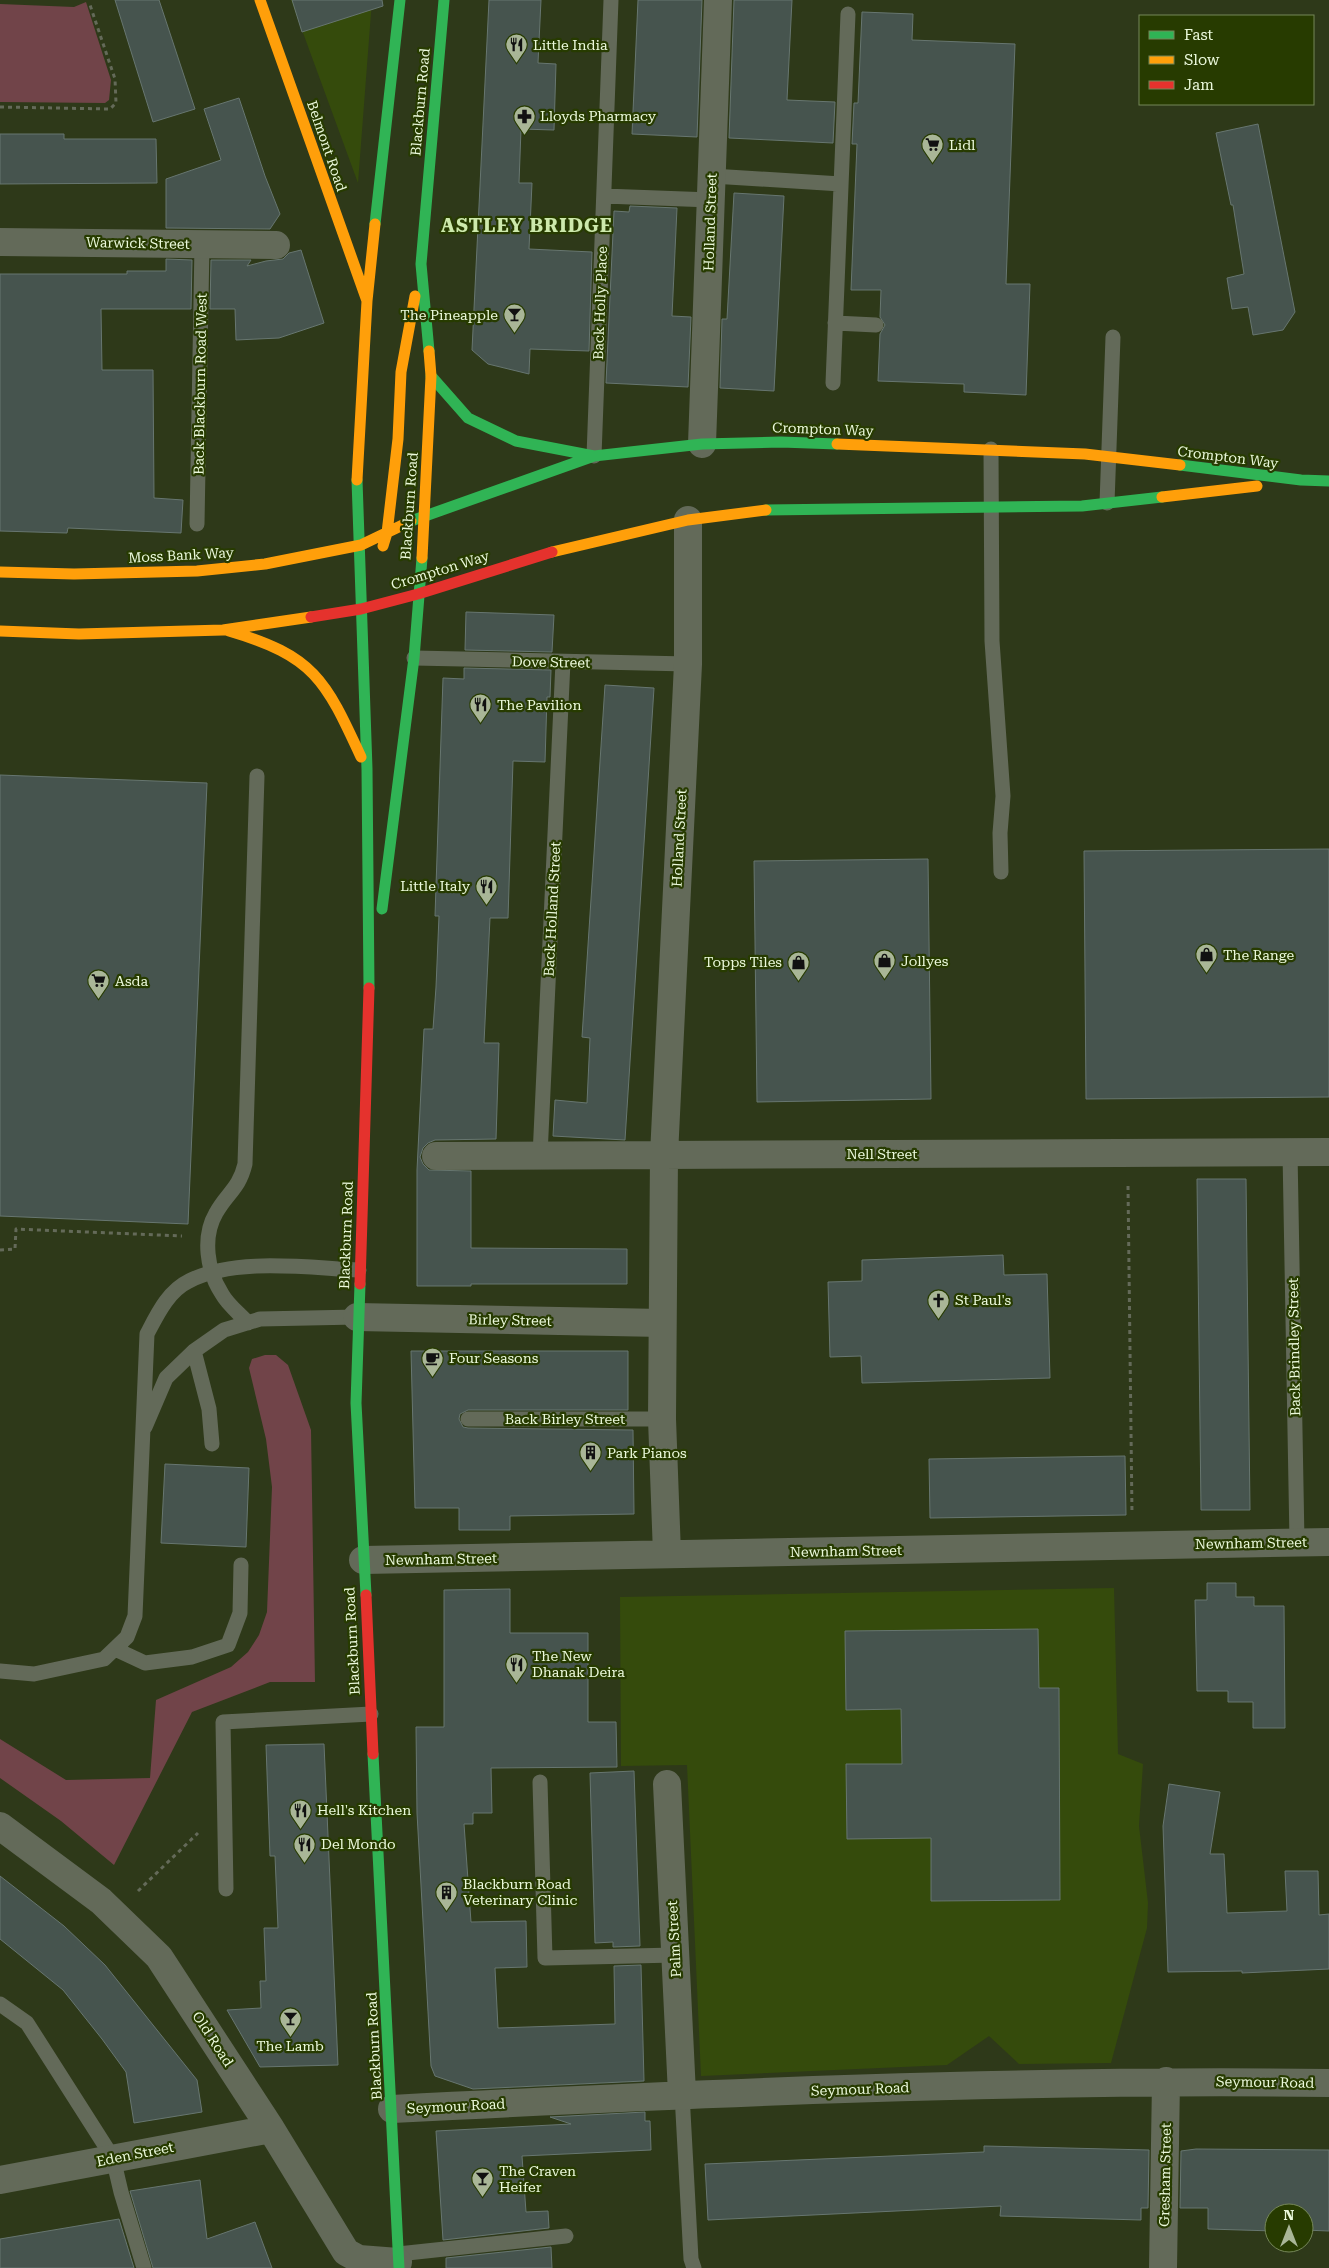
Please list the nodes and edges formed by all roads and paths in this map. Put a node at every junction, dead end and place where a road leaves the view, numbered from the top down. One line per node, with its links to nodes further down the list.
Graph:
1 (260, 0): 16 (main road, Belmont Road)
2 (400, 0): 16 (main road, Blackburn Road)
3 (444, 0): 15 (main road, Blackburn Road)
4 (611, 0): 11 (lane, Back Holly Place)
5 (718, 0): 10 (street, Holland Street)
6 (90, 2): 8 (path)
7 (848, 14): 9 (lane)
8 (0, 107)
9 (841, 184): 10 (lane); 17 (lane)
10 (712, 188): 11 (lane); 22 (street, Holland Street)
11 (604, 196): 24 (lane, Back Holly Place)
12 (0, 242): 13 (street, Warwick Street)
13 (202, 244): 14 (street, Warwick Street); 32 (lane, Back Blackburn Road West)
14 (276, 245)
15 (421, 264): 20 (main road, Blackburn Road); 33 (main road)
16 (367, 301): 34 (main road, Blackburn Road)
17 (835, 323): 18 (lane); 21 (lane)
18 (876, 325)
19 (1113, 337): 25 (lane)
20 (431, 376): 24 (main road); 30 (main road, Blackburn Road)
21 (833, 383)
22 (702, 444): 23 (main road, Crompton Way); 24 (main road, Crompton Way)
23 (992, 450): 25 (main road, Crompton Way); 29 (lane)
24 (594, 456): 30 (main road, Crompton Way)
25 (1107, 457): 26 (main road, Crompton Way); 28 (lane)
26 (1301, 480): 27 (main road, Crompton Way); 28 (main road, Crompton Way)
27 (1329, 481)
28 (1107, 504): 29 (main road, Crompton Way)
29 (990, 506): 31 (main road, Crompton Way); 47 (lane)
30 (425, 514): 33 (main road, Crompton Way); 38 (main road, Blackburn Road)
31 (688, 520): 38 (main road, Crompton Way); 44 (street, Holland Street)
32 (197, 524)
33 (387, 533): 34 (main road, Crompton Way); 35 (main road)
34 (361, 545): 36 (main road, Moss Bank Way); 39 (main road, Blackburn Road)
35 (380, 557)
36 (0, 572)
37 (372, 582): 39 (main road)
38 (418, 594): 39 (main road, Crompton Way); 42 (main road, Blackburn Road)
39 (361, 608): 40 (main road); 45 (main road, Blackburn Road)
40 (223, 630): 41 (main road); 45 (main road)
41 (0, 631)
42 (414, 658): 43 (lane, Dove Street); 48 (main road, Blackburn Road)
43 (563, 662): 44 (lane, Dove Street); 54 (lane, Back Holland Street)
44 (688, 664): 52 (street, Holland Street)
45 (366, 770): 48 (main road, Blackburn Road)
46 (257, 776): 55 (lane)
47 (1001, 872)
48 (369, 1012): 57 (main road, Blackburn Road)
49 (1290, 1152): 50 (street, Nell Street); 51 (street, Nell Street); 67 (lane, Back Brindley Street)
50 (1329, 1152)
51 (1128, 1153): 52 (street, Nell Street); 69 (path)
52 (664, 1155): 54 (street, Nell Street); 61 (street, Holland Street)
53 (436, 1156): 54 (street, Nell Street)
54 (540, 1156)
55 (207, 1238): 56 (path); 58 (lane)
56 (0, 1250)
57 (359, 1270): 58 (lane); 59 (main road, Blackburn Road)
58 (212, 1274): 60 (lane); 65 (lane)
59 (357, 1317): 60 (lane); 61 (street, Birley Street); 71 (main road, Blackburn Road)
60 (248, 1323): 62 (lane)
61 (662, 1323): 64 (street, Holland Street)
62 (194, 1351): 65 (lane); 66 (lane)
63 (468, 1419): 64 (lane, Back Birley Street)
64 (662, 1419): 70 (street, Holland Street)
65 (141, 1437): 73 (lane)
66 (212, 1444)
67 (1297, 1542): 68 (street, Newnham Street); 69 (street, Newnham Street)
68 (1329, 1542)
69 (1133, 1545): 70 (street, Newnham Street)
70 (667, 1554): 71 (street, Newnham Street)
71 (363, 1560): 75 (main road, Blackburn Road)
72 (241, 1565): 73 (lane)
73 (115, 1649): 74 (lane)
74 (0, 1670)
75 (371, 1714): 78 (lane); 87 (main road, Blackburn Road)
76 (540, 1782): 82 (lane)
77 (667, 1784): 82 (street, Palm Street)
78 (225, 1808): 80 (lane); 81 (path)
79 (0, 1826): 81 (street, Old Road)
80 (226, 1889)
81 (114, 1914): 88 (street, Old Road)
82 (675, 1956): 86 (street, Palm Street)
83 (0, 2004): 89 (lane)
84 (1166, 2081): 85 (street, Seymour Road); 86 (street, Seymour Road); 95 (street, Gresham Street)
85 (1329, 2083)
86 (682, 2094): 87 (street, Seymour Road); 94 (lane)
87 (392, 2109): 92 (main road, Blackburn Road)
88 (271, 2128): 89 (street, Eden Street); 92 (street, Old Road)
89 (113, 2158): 90 (street, Eden Street); 93 (lane)
90 (0, 2180)
91 (566, 2236): 92 (lane)
92 (399, 2261)
93 (144, 2268)
94 (694, 2268)
95 (1163, 2268)

